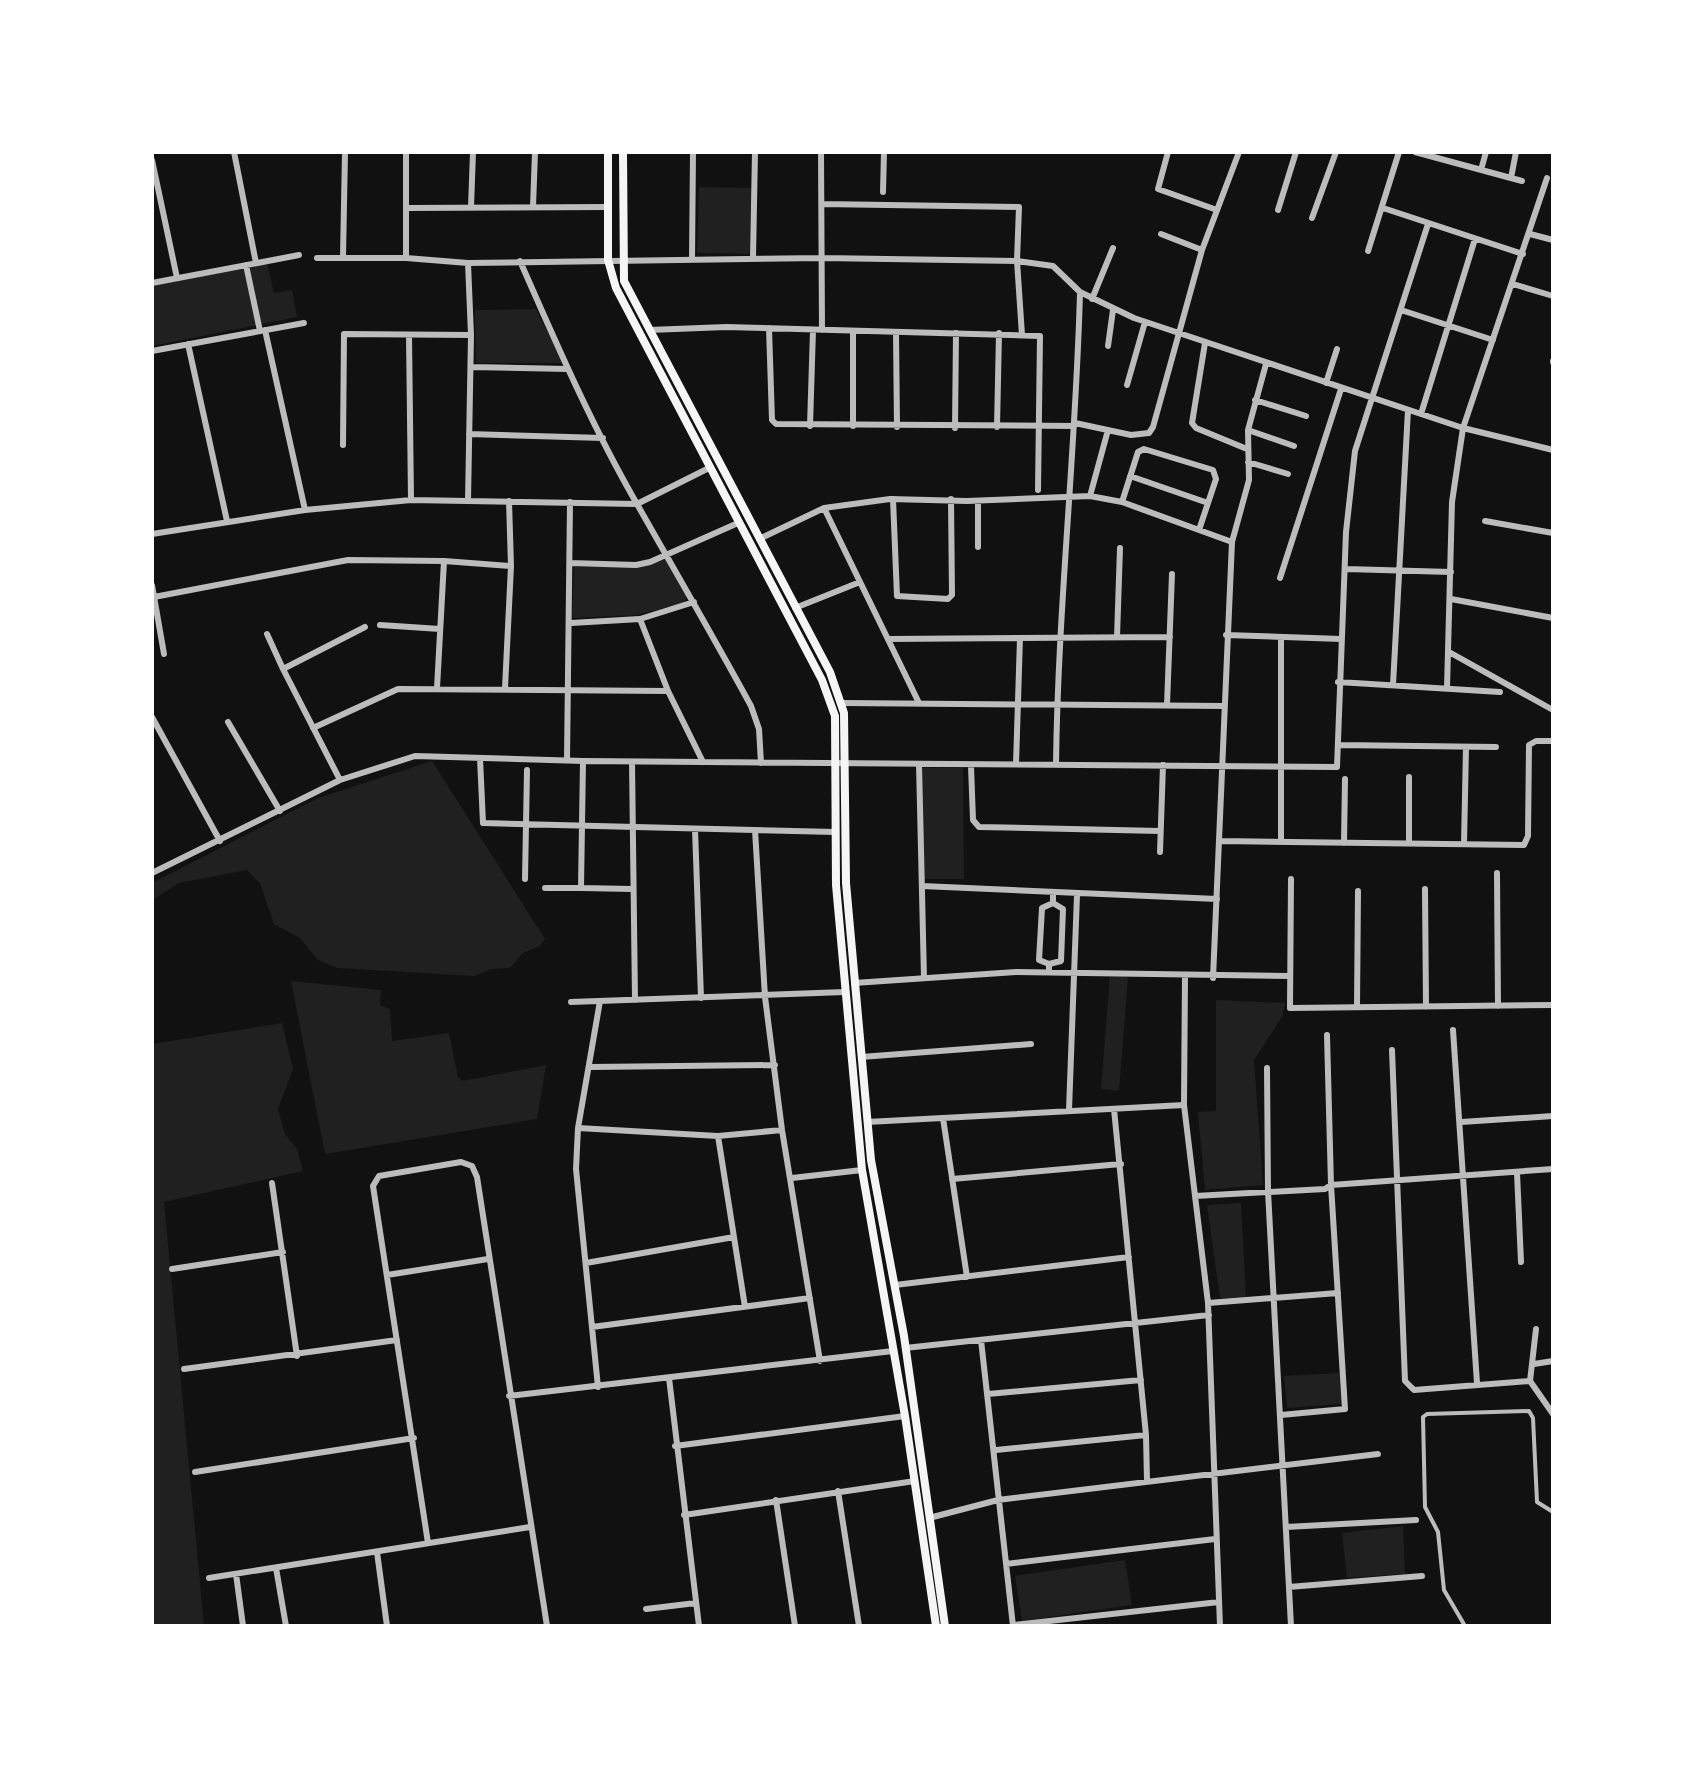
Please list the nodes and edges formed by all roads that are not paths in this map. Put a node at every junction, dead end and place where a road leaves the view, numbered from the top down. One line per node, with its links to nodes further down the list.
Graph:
1 (234, 152): 56 (street)
2 (345, 152): 46 (street)
3 (406, 152): 31 (street)
4 (473, 152): 28 (street)
5 (535, 152): 29 (street)
6 (608, 152): 30 (main road)
7 (623, 152): 53 (main road)
8 (693, 152): 51 (street)
9 (755, 152): 49 (street)
10 (821, 152): 27 (street)
11 (884, 152): 26 (street)
12 (1168, 152): 33 (street)
13 (1239, 152): 33 (street)
14 (1296, 152): 34 (street)
15 (1336, 152): 35 (street)
16 (1399, 152): 32 (street)
17 (1415, 152): 20 (street)
18 (1486, 152): 22 (street)
19 (1516, 152): 23 (street)
20 (1429, 154): 22 (street)
21 (152, 160): 59 (street)
22 (1481, 170): 23 (street)
23 (1511, 178): 25 (street)
24 (1547, 178): 38 (street)
25 (1522, 181)
26 (883, 192)
27 (822, 204): 50 (street); 55 (street)
28 (471, 207): 29 (street); 31 (street)
29 (533, 207): 30 (street)
30 (608, 207): 52 (main road)
31 (406, 208): 48 (street)
32 (1383, 208): 36 (street); 43 (street)
33 (1217, 210): 42 (street)
34 (1278, 210)
35 (1312, 218)
36 (1428, 224): 39 (street); 66 (street)
37 (1161, 234): 42 (street)
38 (1530, 234): 40 (street); 44 (street)
39 (1475, 239): 44 (street); 69 (street)
40 (1553, 240)
41 (1113, 248): 64 (street)
42 (1202, 250): 76 (street)
43 (1368, 251)
44 (1523, 254): 61 (street)
45 (299, 255): 56 (street)
46 (343, 257): 47 (street); 48 (street)
47 (317, 258)
48 (406, 258): 57 (street)
49 (753, 258): 50 (street); 51 (street)
50 (822, 258): 55 (street); 74 (street)
51 (692, 259): 53 (street)
52 (608, 260): 53 (street); 54 (street); 117 (main road)
53 (622, 260): 72 (main road)
54 (520, 261): 57 (street); 91 (street)
55 (1017, 261): 62 (street); 82 (street)
56 (256, 263): 58 (street)
57 (468, 263): 81 (street)
58 (246, 265): 59 (street); 71 (street)
59 (177, 278): 60 (street)
60 (152, 283)
61 (1513, 284): 63 (street); 83 (street)
62 (1080, 292): 64 (street); 101 (street)
63 (1553, 296)
64 (1092, 299): 65 (street)
65 (1113, 310): 67 (street); 86 (street)
66 (1401, 310): 69 (street); 95 (street)
67 (1145, 322): 76 (street); 93 (street)
68 (304, 323): 71 (street)
69 (1448, 326): 83 (street); 98 (street)
70 (769, 328): 72 (street); 73 (street); 102 (street)
71 (263, 330): 85 (street); 134 (street)
72 (649, 330): 141 (main road)
73 (813, 330): 74 (street); 102 (street)
74 (822, 330): 77 (street)
75 (896, 332): 77 (street); 78 (street); 104 (street)
76 (1179, 332): 84 (street); 108 (street)
77 (853, 333): 103 (street)
78 (956, 333): 79 (street); 106 (street)
79 (999, 333): 82 (street); 105 (street)
80 (409, 335): 81 (street); 112 (street); 125 (street)
81 (471, 335): 90 (street)
82 (1022, 335): 100 (street)
83 (1493, 340): 107 (street)
84 (1205, 343): 89 (street); 114 (street)
85 (188, 344): 88 (street); 135 (street)
86 (1108, 346)
87 (1337, 349): 92 (street)
88 (152, 351)
89 (1266, 364): 92 (street); 96 (street)
90 (471, 367): 91 (street); 110 (street)
91 (568, 369): 111 (street)
92 (1326, 383): 94 (street)
93 (1127, 385)
94 (1341, 389): 95 (street); 153 (street)
95 (1372, 399): 97 (street); 149 (street)
96 (1255, 400): 99 (street); 109 (street)
97 (1408, 410): 98 (street); 150 (street)
98 (1421, 414): 107 (street)
99 (1306, 416)
100 (1041, 425): 101 (street); 105 (street); 120 (street)
101 (1075, 425): 108 (street); 122 (street)
102 (810, 426): 103 (street)
103 (853, 426): 104 (street)
104 (897, 427): 106 (street)
105 (997, 427): 106 (street)
106 (955, 428)
107 (1463, 428): 115 (street); 151 (street)
108 (1108, 430): 121 (street)
109 (1248, 430): 113 (street); 114 (street)
110 (469, 434): 111 (street); 126 (street)
111 (603, 438): 132 (street)
112 (343, 445)
113 (1294, 446)
114 (1247, 449): 116 (street)
115 (1553, 450)
116 (1248, 462): 118 (street); 142 (street)
117 (709, 468): 132 (street); 137 (main road)
118 (1288, 474)
119 (1130, 476): 130 (street); 131 (street); 131 (street)
120 (1038, 490)
121 (1090, 496): 122 (street); 130 (street)
122 (1067, 497): 128 (street); 171 (street)
123 (893, 499): 124 (street); 124 (street); 133 (street)
124 (951, 499): 128 (street)
125 (411, 500): 126 (street); 134 (street)
126 (468, 501): 127 (street)
127 (509, 501): 129 (street); 148 (street)
128 (978, 501): 143 (street)
129 (570, 502): 132 (street); 147 (street)
130 (1122, 502): 138 (street)
131 (1208, 503): 138 (street)
132 (637, 504): 145 (street)
133 (824, 508): 141 (street); 154 (street)
134 (305, 510): 135 (street)
135 (227, 521): 140 (street)
136 (1485, 521): 139 (street)
137 (738, 523): 145 (street); 205 (main road)
138 (1199, 530): 142 (street)
139 (1553, 533)
140 (152, 534)
141 (759, 539): 159 (main road)
142 (1232, 542): 167 (street)
143 (978, 547)
144 (1120, 548): 168 (street)
145 (669, 555): 147 (street); 158 (street)
146 (444, 561): 148 (street); 156 (street); 165 (street)
147 (570, 563): 162 (street)
148 (511, 566): 181 (street)
149 (1346, 569): 150 (street); 174 (street)
150 (1399, 570): 151 (street); 179 (street)
151 (1451, 572): 157 (street)
152 (1172, 574): 169 (street)
153 (1280, 578)
154 (860, 582): 159 (street); 173 (street)
155 (152, 585): 156 (street)
156 (154, 597): 176 (street)
157 (1451, 599): 160 (street); 175 (street)
158 (694, 602): 161 (street); 206 (street)
159 (795, 608): 186 (main road)
160 (1553, 618)
161 (640, 619): 162 (street); 184 (street)
162 (571, 623): 183 (street)
163 (380, 625): 165 (street)
164 (365, 627): 177 (street)
165 (440, 629): 180 (street)
166 (267, 634): 177 (street)
167 (1226, 635): 172 (street); 191 (street)
168 (1117, 637): 169 (street); 171 (street)
169 (1170, 637): 190 (street)
170 (1020, 638): 171 (street); 173 (street); 188 (street)
171 (1063, 638): 189 (street)
172 (1281, 638): 174 (street); 211 (street)
173 (889, 639): 187 (street)
174 (1341, 639): 178 (street)
175 (1449, 652): 182 (street); 192 (street)
176 (164, 654)
177 (283, 669): 195 (street)
178 (1338, 682): 179 (street); 197 (street)
179 (1393, 685): 182 (street)
180 (437, 688): 181 (street); 195 (street)
181 (505, 688): 183 (street)
182 (1447, 688): 185 (street)
183 (569, 689): 184 (street); 201 (street)
184 (668, 691): 204 (street)
185 (1500, 692)
186 (843, 703): 187 (street); 205 (main road)
187 (919, 703): 188 (street)
188 (1018, 704): 189 (street); 208 (street)
189 (1057, 705): 190 (street); 209 (street)
190 (1167, 705): 191 (street)
191 (1224, 706): 213 (street)
192 (1553, 710)
193 (152, 717): 226 (street)
194 (228, 722): 218 (street)
195 (313, 728): 217 (street)
196 (1553, 741): 231 (street)
197 (1338, 745): 198 (street); 211 (street)
198 (1466, 747): 199 (street); 231 (street)
199 (1496, 747)
200 (480, 758): 201 (street); 217 (street); 219 (street)
201 (567, 760): 202 (street)
202 (583, 761): 203 (street); 220 (street)
203 (632, 762): 204 (street); 221 (street)
204 (703, 762): 206 (street)
205 (839, 762): 206 (street); 207 (street); 225 (main road); 253 (main road)
206 (761, 763)
207 (919, 764): 212 (street); 237 (street)
208 (1016, 764): 209 (street); 212 (street)
209 (1056, 764): 210 (street)
210 (1163, 765): 213 (street); 224 (street)
211 (1281, 765): 213 (street); 228 (street)
212 (971, 766): 224 (street)
213 (1223, 766): 227 (street)
214 (527, 770): 219 (street)
215 (1409, 777): 230 (street)
216 (1345, 779): 229 (street)
217 (340, 780): 218 (street)
218 (280, 811): 226 (street)
219 (527, 823): 220 (street); 235 (street)
220 (584, 825): 221 (street); 239 (street)
221 (631, 828): 222 (street); 240 (street)
222 (695, 829): 223 (street); 256 (street)
223 (755, 830): 225 (street); 255 (street)
224 (1160, 831): 232 (street)
225 (835, 832): 254 (main road)
226 (220, 841): 233 (street)
227 (1220, 841): 228 (street); 245 (street)
228 (1281, 842): 229 (street)
229 (1344, 843): 230 (street)
230 (1409, 843): 231 (street)
231 (1464, 844)
232 (1160, 852)
233 (152, 873)
234 (1497, 873): 261 (street)
235 (525, 879)
236 (1291, 879): 250 (street)
237 (922, 886): 243 (street); 251 (street)
238 (545, 888): 239 (street)
239 (581, 888): 240 (street)
240 (632, 889): 257 (street)
241 (1425, 889): 263 (street)
242 (1358, 891): 262 (street)
243 (1053, 893): 244 (street); 246 (street)
244 (1077, 895): 245 (street); 248 (street)
245 (1217, 899): 252 (street)
246 (1053, 903): 247 (street); 247 (street)
247 (1049, 968): 248 (street); 251 (street)
248 (1072, 972): 249 (street); 274 (street)
249 (1185, 975): 252 (street); 272 (street)
250 (1290, 976): 252 (street); 262 (street)
251 (924, 978): 253 (street)
252 (1213, 978)
253 (854, 983): 268 (main road)
254 (845, 992): 255 (street); 284 (main road)
255 (765, 997): 256 (street); 269 (street)
256 (701, 998): 257 (street)
257 (635, 1000): 258 (street)
258 (600, 1001): 259 (street); 270 (street)
259 (571, 1002)
260 (1553, 1005): 261 (street)
261 (1498, 1006): 263 (street)
262 (1357, 1007): 263 (street)
263 (1426, 1007)
264 (1453, 1030): 278 (street)
265 (1327, 1035): 291 (street)
266 (1031, 1044): 268 (street)
267 (1392, 1050): 289 (street)
268 (861, 1057): 277 (main road)
269 (775, 1065): 270 (street); 280 (street)
270 (591, 1067): 279 (street)
271 (1267, 1068): 292 (street)
272 (1184, 1105): 273 (street); 293 (street)
273 (1114, 1109): 274 (street); 282 (street)
274 (1069, 1110): 276 (street)
275 (1553, 1116): 278 (street)
276 (943, 1118): 277 (street); 288 (street)
277 (867, 1122): 303 (main road)
278 (1461, 1122): 287 (street)
279 (578, 1128): 281 (street); 299 (street)
280 (782, 1130): 281 (street); 286 (street)
281 (718, 1136): 294 (street)
282 (1121, 1164): 288 (street); 296 (street)
283 (1553, 1169): 285 (street)
284 (862, 1170): 286 (street); 316 (main road)
285 (1517, 1173): 287 (street); 298 (street)
286 (792, 1178): 305 (street)
287 (1460, 1178): 289 (street); 325 (street)
288 (952, 1179): 302 (street)
289 (1396, 1181): 291 (street); 325 (street)
290 (272, 1183): 295 (street)
291 (1331, 1185): 292 (street); 304 (street)
292 (1268, 1191): 293 (street); 306 (street)
293 (1195, 1196): 307 (street)
294 (734, 1237): 299 (street); 308 (street)
295 (283, 1252): 300 (street); 317 (street)
296 (1129, 1257): 302 (street); 310 (street)
297 (488, 1259): 301 (street); 301 (street); 328 (street)
298 (1521, 1262)
299 (586, 1263): 311 (street)
300 (172, 1269)
301 (387, 1275): 313 (street)
302 (967, 1277): 303 (street)
303 (895, 1285): 315 (main road)
304 (1338, 1293): 306 (street); 330 (street)
305 (810, 1298): 308 (street); 318 (street)
306 (1273, 1298): 307 (street); 330 (street)
307 (1208, 1303): 309 (street)
308 (745, 1307): 311 (street)
309 (1209, 1315): 310 (street); 339 (street)
310 (1135, 1323): 314 (street); 323 (street)
311 (592, 1327): 326 (street)
312 (1536, 1329): 320 (street)
313 (397, 1340): 317 (street); 333 (street)
314 (981, 1340): 315 (street); 327 (street)
315 (905, 1348): 347 (main road)
316 (893, 1351): 318 (street); 331 (main road)
317 (297, 1356): 321 (street)
318 (820, 1361): 322 (street)
319 (1553, 1361): 320 (street)
320 (1534, 1364): 324 (street)
321 (184, 1369)
322 (669, 1378): 326 (street); 334 (street)
323 (1141, 1380): 327 (street); 332 (street)
324 (1530, 1381): 325 (street); 329 (street)
325 (1477, 1383)
326 (598, 1387): 328 (street)
327 (988, 1394): 335 (street)
328 (509, 1396): 349 (street)
329 (1553, 1414)
330 (1281, 1415): 337 (street)
331 (905, 1416): 334 (street); 340 (main road)
332 (1146, 1435): 335 (street); 341 (street)
333 (414, 1438): 338 (street); 352 (street)
334 (675, 1446): 346 (street)
335 (996, 1450): 344 (street)
336 (1378, 1454): 337 (street)
337 (1283, 1466): 339 (street); 350 (street)
338 (195, 1472)
339 (1212, 1473): 341 (street); 351 (street)
340 (915, 1481): 342 (street); 371 (main road)
341 (1147, 1481): 344 (street)
342 (838, 1491): 343 (street); 370 (street)
343 (776, 1500): 346 (street); 369 (street)
344 (998, 1500): 347 (street); 354 (street)
345 (1553, 1512): 375 (street)
346 (684, 1515): 361 (street)
347 (929, 1518): 372 (main road)
348 (1416, 1520): 350 (street)
349 (530, 1527): 352 (street); 367 (street)
350 (1286, 1527): 359 (street)
351 (1215, 1539): 354 (street); 360 (street)
352 (428, 1543): 353 (street)
353 (377, 1552): 355 (street); 366 (street)
354 (1006, 1564): 363 (street)
355 (276, 1568): 356 (street); 365 (street)
356 (236, 1574): 358 (street); 364 (street)
357 (1422, 1576): 359 (street)
358 (209, 1578)
359 (1289, 1587): 374 (street)
360 (1219, 1602): 363 (street); 373 (street)
361 (696, 1603): 362 (street); 368 (street)
362 (646, 1609)
363 (1013, 1625)
364 (243, 1626)
365 (286, 1626)
366 (387, 1626)
367 (547, 1626)
368 (699, 1626)
369 (795, 1626)
370 (859, 1626)
371 (936, 1626)
372 (945, 1626)
373 (1220, 1626)
374 (1291, 1626)
375 (1465, 1626)

